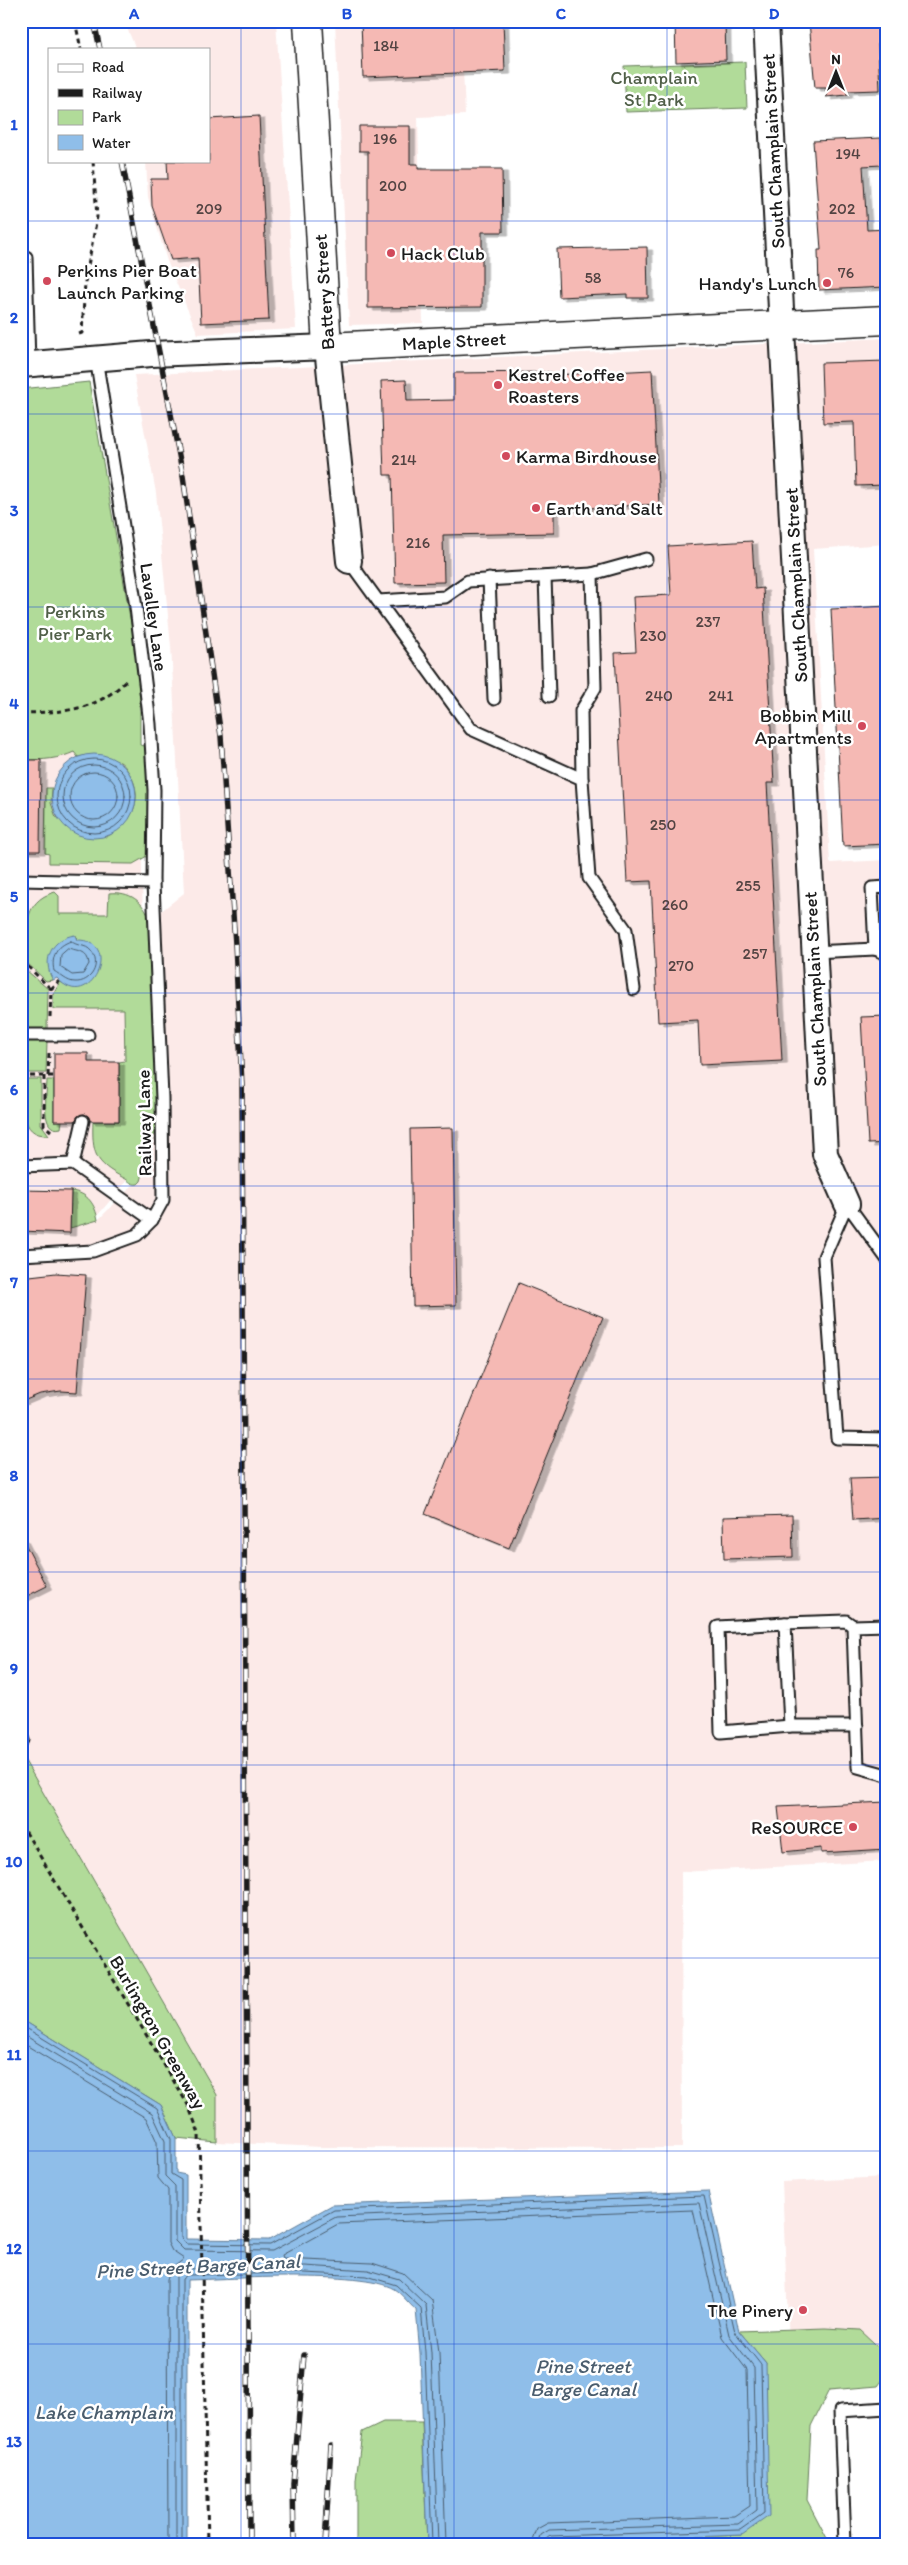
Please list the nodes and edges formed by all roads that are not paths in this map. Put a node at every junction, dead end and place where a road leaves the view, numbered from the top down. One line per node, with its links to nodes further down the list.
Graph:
1 (308, 21): 6 (street, Battery Street)
2 (766, 21): 5 (street, South Champlain Street)
3 (21, 257): 8 (lane)
4 (887, 320): 5 (street, Maple Street)
5 (783, 326): 6 (street, Maple Street); 22 (street, South Champlain Street)
6 (327, 346): 7 (street, Maple Street); 10 (street, Battery Street)
7 (96, 358): 8 (street, Maple Street); 19 (lane, Lavalley Lane)
8 (25, 364)
9 (646, 558): 11 (lane)
10 (349, 561): 14 (lane)
11 (592, 574): 12 (lane); 17 (lane)
12 (545, 577): 13 (lane); 15 (lane)
13 (489, 579): 14 (lane); 16 (lane)
14 (378, 601): 17 (lane)
15 (549, 696)
16 (494, 699)
17 (582, 779): 24 (lane)
18 (21, 880): 19 (lane)
19 (153, 883): 31 (lane, Railway Lane)
20 (887, 887): 21 (lane)
21 (875, 949): 22 (lane); 23 (lane)
22 (813, 952): 30 (street, South Champlain Street)
23 (887, 954)
24 (634, 989)
25 (21, 1035): 26 (lane)
26 (88, 1036)
27 (83, 1121): 28 (lane)
28 (73, 1164): 29 (lane); 31 (lane)
29 (21, 1166)
30 (847, 1204): 33 (lane); 34 (lane)
31 (152, 1220): 32 (lane, Railway Lane)
32 (21, 1256)
33 (887, 1259)
34 (887, 1439)
35 (785, 1622): 37 (lane); 38 (lane); 38 (lane)
36 (887, 1625): 37 (lane)
37 (853, 1626): 39 (lane)
38 (790, 1726): 39 (lane)
39 (857, 1726): 40 (lane)
40 (887, 1775)
41 (887, 2408): 42 (lane)
42 (845, 2544)

